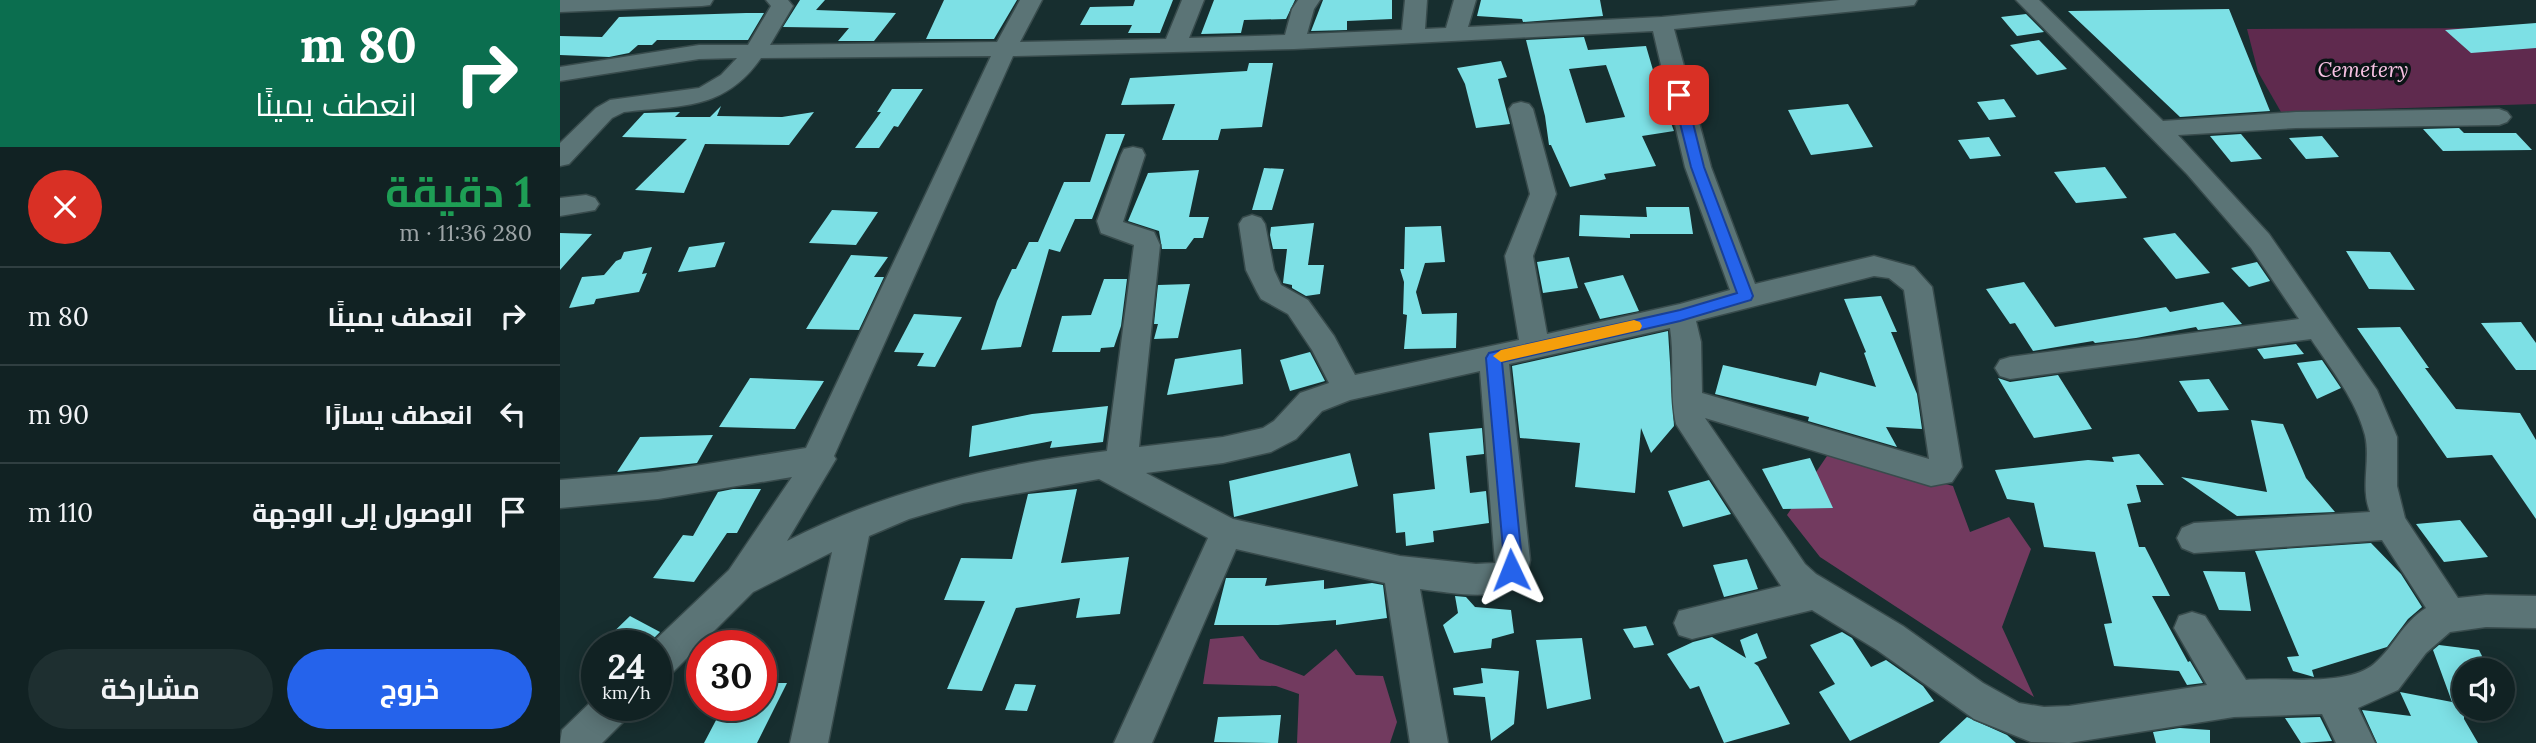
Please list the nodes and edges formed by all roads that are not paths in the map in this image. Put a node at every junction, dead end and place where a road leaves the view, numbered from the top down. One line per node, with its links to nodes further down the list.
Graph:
1 (702, 0): 11 (street)
2 (777, 0): 18 (street)
3 (1031, 0): 17 (street)
4 (1193, 0): 16 (street)
5 (1309, 0): 15 (street)
6 (1416, 0): 14 (street)
7 (1465, 0): 13 (street)
8 (1906, 0): 10 (street)
9 (2028, 0): 22 (street)
10 (1834, 4): 12 (street)
11 (560, 6)
12 (1662, 24): 13 (street); 26 (street)
13 (1455, 33): 14 (street)
14 (1413, 35): 15 (street)
15 (1294, 42): 16 (street)
16 (1175, 45): 17 (street)
17 (1005, 49): 18 (street); 34 (street)
18 (756, 51): 19 (street); 23 (street)
19 (560, 74)
20 (1521, 108): 29 (street)
21 (2499, 117): 22 (street)
22 (2157, 129): 28 (street)
23 (562, 154)
24 (1133, 155): 35 (street)
25 (1252, 224): 32 (street)
26 (1746, 296): 27 (street); 33 (street)
27 (1680, 315): 29 (street); 33 (street)
28 (2319, 327): 31 (street); 37 (street)
29 (1535, 349): 30 (street)
30 (1494, 358): 32 (street); 41 (street)
31 (2010, 368)
32 (1347, 389): 35 (street)
33 (1686, 400): 43 (street)
34 (820, 459): 36 (street); 42 (street)
35 (1113, 463): 38 (street); 39 (street)
36 (560, 494)
37 (2390, 524): 40 (street); 45 (street)
38 (854, 529): 42 (street); 54 (street)
39 (1227, 532): 41 (street); 55 (street)
40 (2194, 538)
41 (1400, 571): 56 (street)
42 (741, 581): 48 (street)
43 (1814, 594): 46 (street); 52 (street)
44 (2536, 612): 45 (street)
45 (2449, 614): 49 (street)
46 (1692, 622)
47 (2192, 628): 50 (street)
48 (672, 648)
49 (2332, 694): 50 (street); 57 (street)
50 (2237, 699): 52 (street)
51 (598, 721): 53 (street)
52 (2035, 734)
53 (575, 743)
54 (809, 743)
55 (1133, 743)
56 (1429, 743)
57 (2356, 743)

